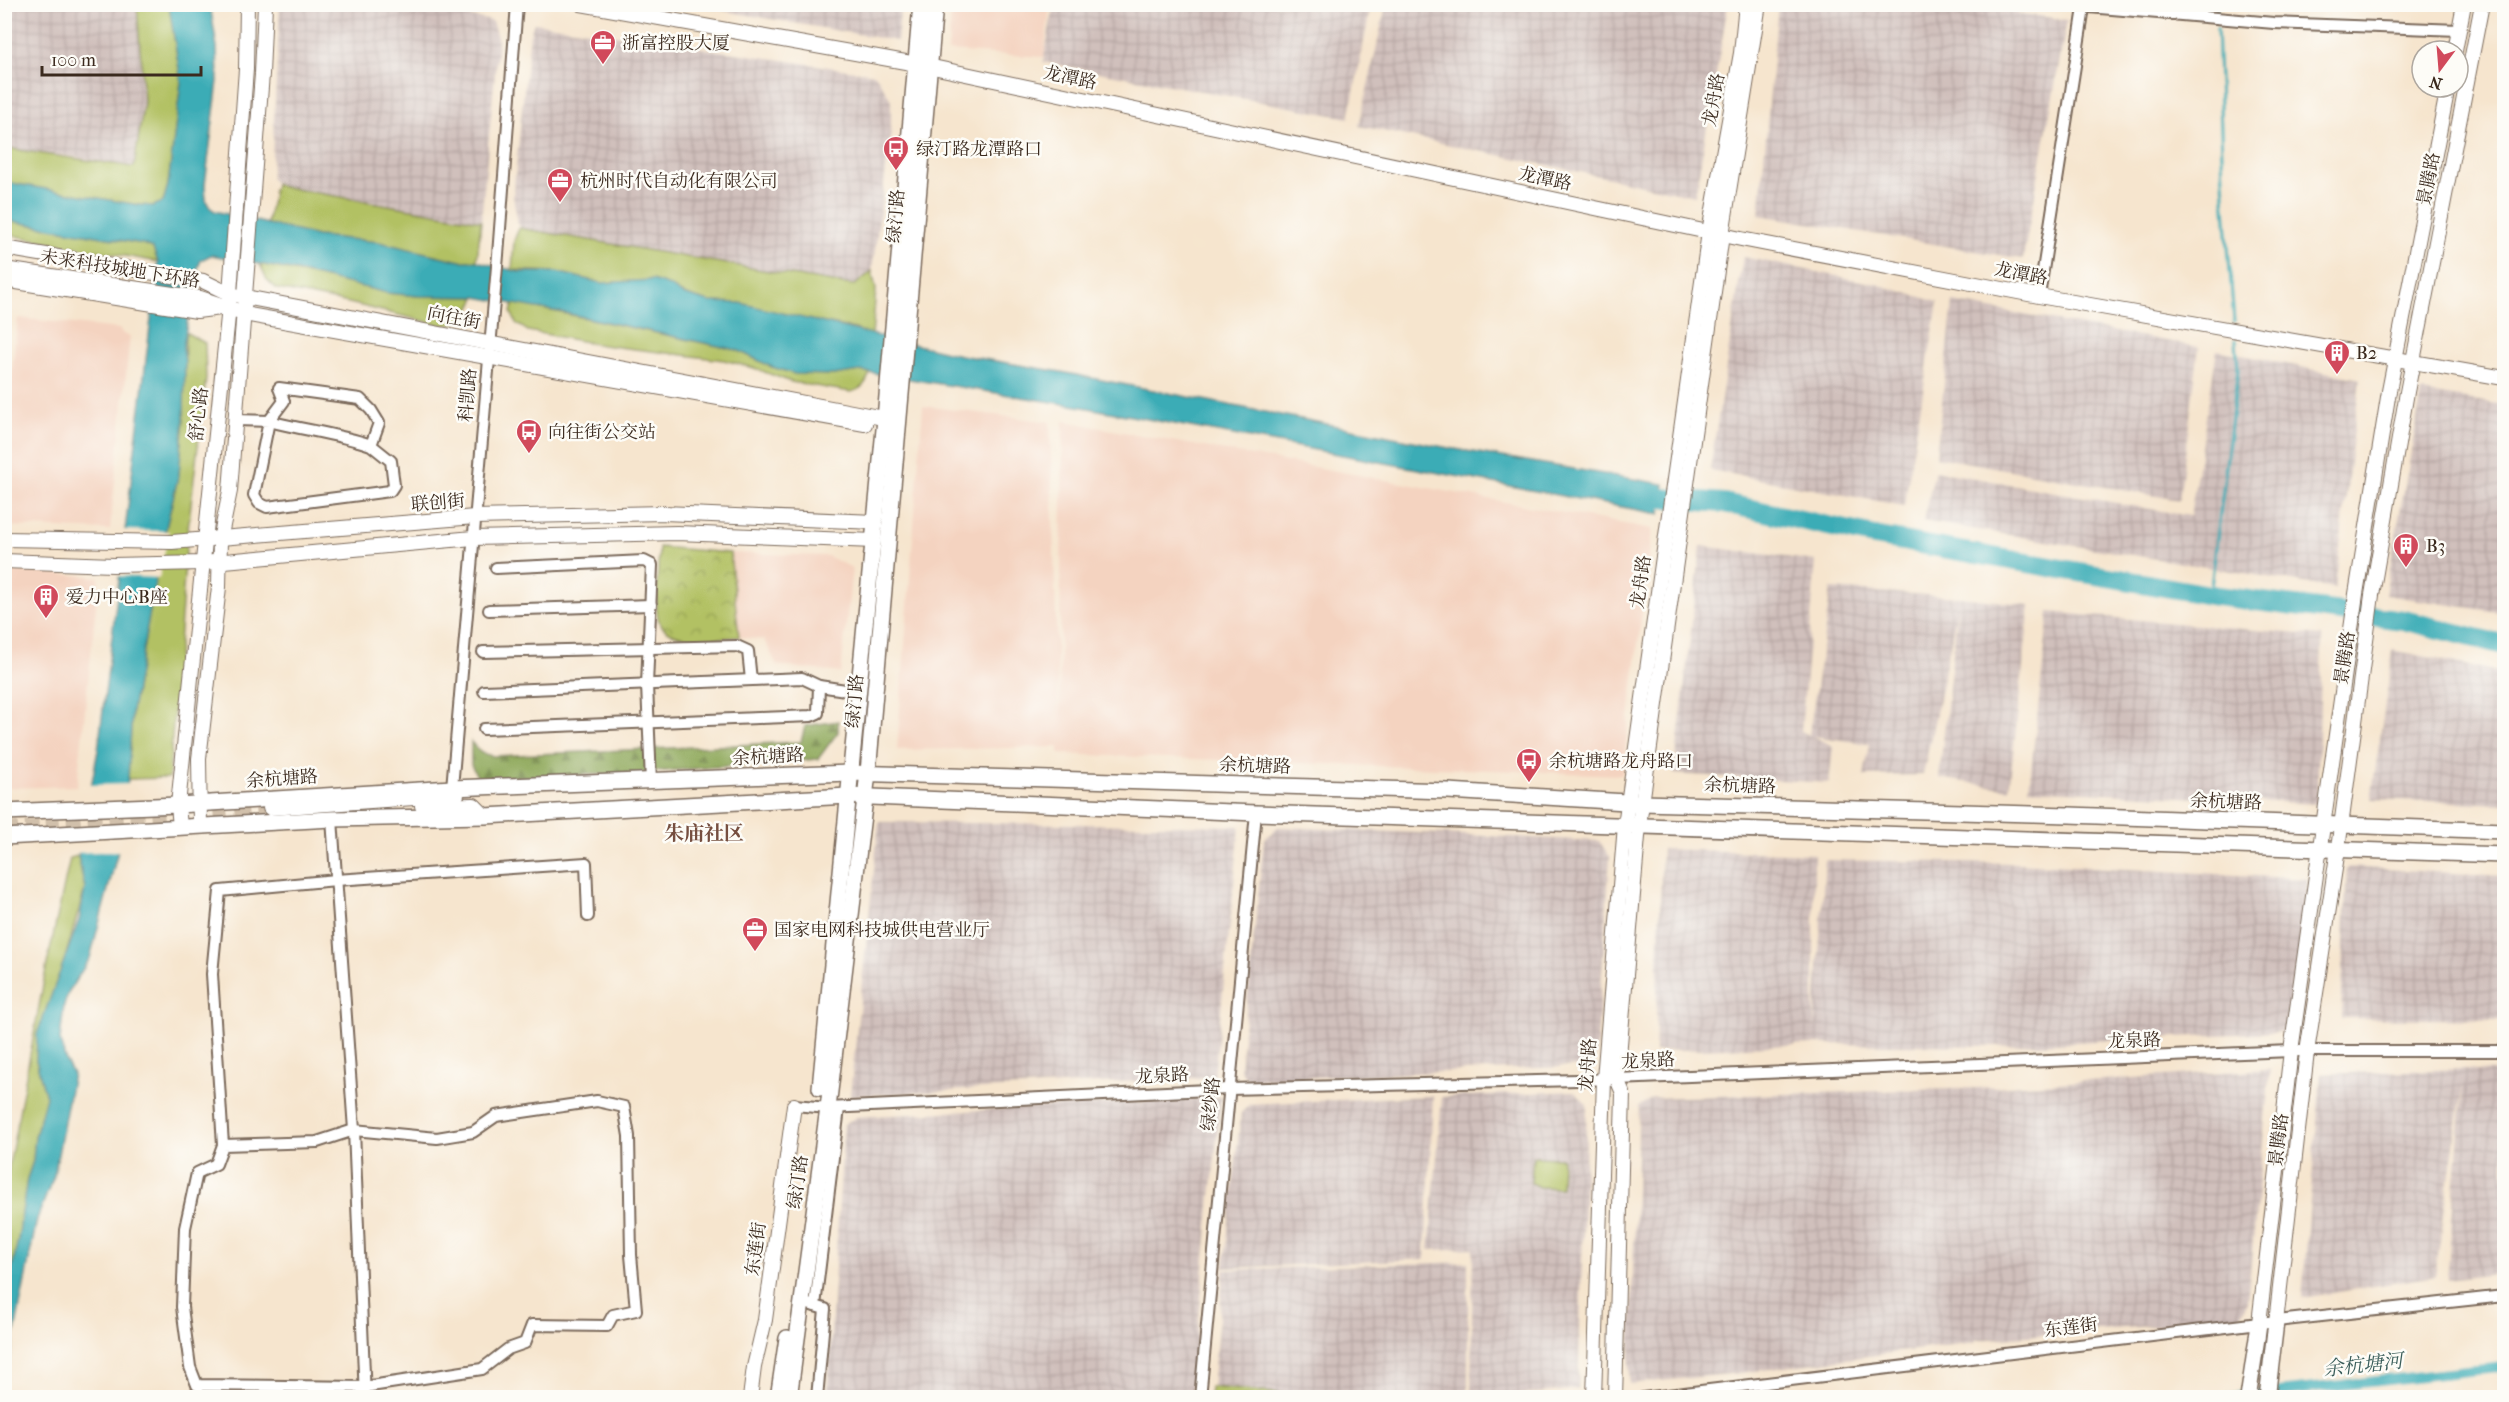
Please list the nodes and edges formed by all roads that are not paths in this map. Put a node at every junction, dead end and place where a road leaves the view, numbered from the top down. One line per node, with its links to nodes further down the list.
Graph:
1 (247, 4): 25 (street, 舒心路)
2 (265, 4): 24 (street, 舒心路)
3 (517, 4): 27 (street, 科凯路)
4 (581, 4): 15 (street, 龙潭路)
5 (921, 4): 15 (main road, 绿汀路)
6 (934, 4): 15 (main road, 绿汀路)
7 (1746, 4): 17 (street, 龙舟路)
8 (1758, 4): 17 (street, 龙舟路)
9 (2054, 4): 12 (street)
10 (2464, 4): 13 (street)
11 (2482, 4): 30 (street, 景腾路)
12 (2084, 9): 13 (street); 23 (street)
13 (2459, 30): 14 (street)
14 (2457, 39)
15 (922, 65): 17 (street, 龙潭路); 34 (main road, 绿汀路)
16 (2446, 99): 29 (street, 景腾路)
17 (1716, 234): 23 (street, 龙潭路); 65 (street, 龙舟路); 65 (street, 龙舟路)
18 (4, 248): 22 (street)
19 (4, 256): 22 (street)
20 (4, 269): 22 (street, 未来科技城地下环路)
21 (4, 280): 22 (street)
22 (148, 286): 25 (street, 未来科技城地下环路)
23 (2039, 296): 29 (street, 龙潭路)
24 (245, 297): 25 (street, 向往街); 26 (street, 舒心路); 27 (street, 向往街)
25 (229, 301): 26 (street, 向往街); 41 (street, 舒心路)
26 (244, 314): 28 (street, 向往街); 32 (street, 舒心路)
27 (489, 343): 28 (street, 科凯路); 34 (street, 向往街)
28 (488, 358): 34 (street, 向往街); 36 (street, 科凯路)
29 (2395, 358): 30 (street, 龙潭路); 73 (street, 景腾路)
30 (2413, 362): 31 (street, 龙潭路); 75 (street, 景腾路)
31 (2505, 378)
32 (235, 420): 33 (street); 40 (street, 舒心路)
33 (269, 422): 35 (street); 35 (street); 35 (street)
34 (891, 424): 37 (main road, 绿汀路); 59 (main road, 绿汀路)
35 (371, 445)
36 (475, 518): 37 (street, 联创街); 38 (street, 科凯路); 40 (street, 联创街)
37 (875, 522): 42 (main road, 绿汀路)
38 (473, 538): 42 (street); 44 (street); 62 (street, 科凯路)
39 (4, 539): 41 (street, 联创街)
40 (220, 540): 41 (street, 联创街); 44 (street, 舒心路)
41 (204, 541): 45 (street, 舒心路)
42 (874, 541): 55 (main road, 绿汀路)
43 (4, 561): 45 (street)
44 (220, 562): 45 (street); 66 (street, 舒心路)
45 (203, 563): 67 (street, 舒心路)
46 (496, 568): 47 (street)
47 (651, 605): 48 (street); 49 (street)
48 (489, 610)
49 (648, 648): 50 (street); 51 (street); 52 (street)
50 (483, 652)
51 (751, 680): 52 (street); 53 (street)
52 (646, 685): 54 (street); 56 (street)
53 (819, 686): 55 (street); 56 (street)
54 (484, 692)
55 (859, 692): 58 (main road, 绿汀路)
56 (649, 722): 57 (street); 60 (street)
57 (484, 729)
58 (850, 773): 59 (main road, 余杭塘路); 60 (main road, 余杭塘路); 63 (main road, 绿汀路)
59 (868, 773): 64 (main road, 绿汀路); 65 (main road, 余杭塘路)
60 (651, 782): 61 (main road, 余杭塘路)
61 (494, 787): 62 (main road, 余杭塘路); 70 (street)
62 (452, 788): 66 (main road, 余杭塘路)
63 (848, 796): 64 (main road); 70 (main road); 90 (main road, 绿汀路)
64 (865, 796): 69 (main road); 90 (main road, 绿汀路)
65 (1636, 803): 72 (street, 龙舟路); 73 (main road, 余杭塘路)
66 (198, 804): 67 (main road, 余杭塘路); 74 (street, 舒心路)
67 (178, 805): 68 (main road, 余杭塘路); 76 (street, 舒心路)
68 (4, 812)
69 (1256, 813): 72 (main road); 88 (street, 绿纱路)
70 (485, 816): 71 (main road)
71 (332, 819): 74 (main road); 82 (street)
72 (1632, 825): 79 (main road); 87 (street, 龙舟路)
73 (2323, 825): 75 (main road, 余杭塘路); 79 (street, 景腾路)
74 (200, 826): 76 (main road)
75 (2340, 826): 77 (main road, 余杭塘路); 80 (street, 景腾路)
76 (180, 827): 78 (main road)
77 (2505, 831)
78 (4, 837)
79 (2321, 849): 80 (main road); 84 (street, 景腾路)
80 (2338, 849): 81 (main road); 86 (street, 景腾路)
81 (2505, 855)
82 (336, 880): 83 (street); 91 (street); 92 (street)
83 (588, 916)
84 (2291, 1051): 86 (street, 龙泉路); 87 (street, 龙泉路); 99 (street, 景腾路)
85 (2505, 1051): 86 (street, 龙泉路)
86 (2307, 1052): 98 (street, 景腾路)
87 (1611, 1079): 88 (street, 龙泉路); 93 (street, 龙舟路); 94 (street, 龙舟路)
88 (1228, 1089): 90 (street, 龙泉路); 105 (street, 绿纱路)
89 (794, 1105): 90 (street, 龙泉路); 101 (street, 东莲街)
90 (828, 1108): 97 (main road, 绿汀路); 102 (main road, 绿汀路)
91 (354, 1130): 92 (street); 100 (street); 100 (street)
92 (224, 1145): 100 (street)
93 (1622, 1158): 95 (street, 龙舟路); 108 (street, 龙舟路)
94 (1602, 1167): 95 (street); 106 (street, 龙舟路)
95 (1613, 1178): 107 (street, 龙舟路)
96 (2505, 1296): 98 (street, 东莲街)
97 (808, 1305): 103 (main road, 绿汀路); 104 (street)
98 (2275, 1328): 99 (street, 东莲街); 111 (main road)
99 (2258, 1330): 109 (street, 东莲街); 110 (main road, bridge)
100 (365, 1392)
101 (750, 1398)
102 (778, 1398)
103 (789, 1398)
104 (817, 1398)
105 (1200, 1398)
106 (1594, 1398)
107 (1607, 1398)
108 (1615, 1398)
109 (1643, 1398)
110 (2248, 1398)
111 (2267, 1398)

